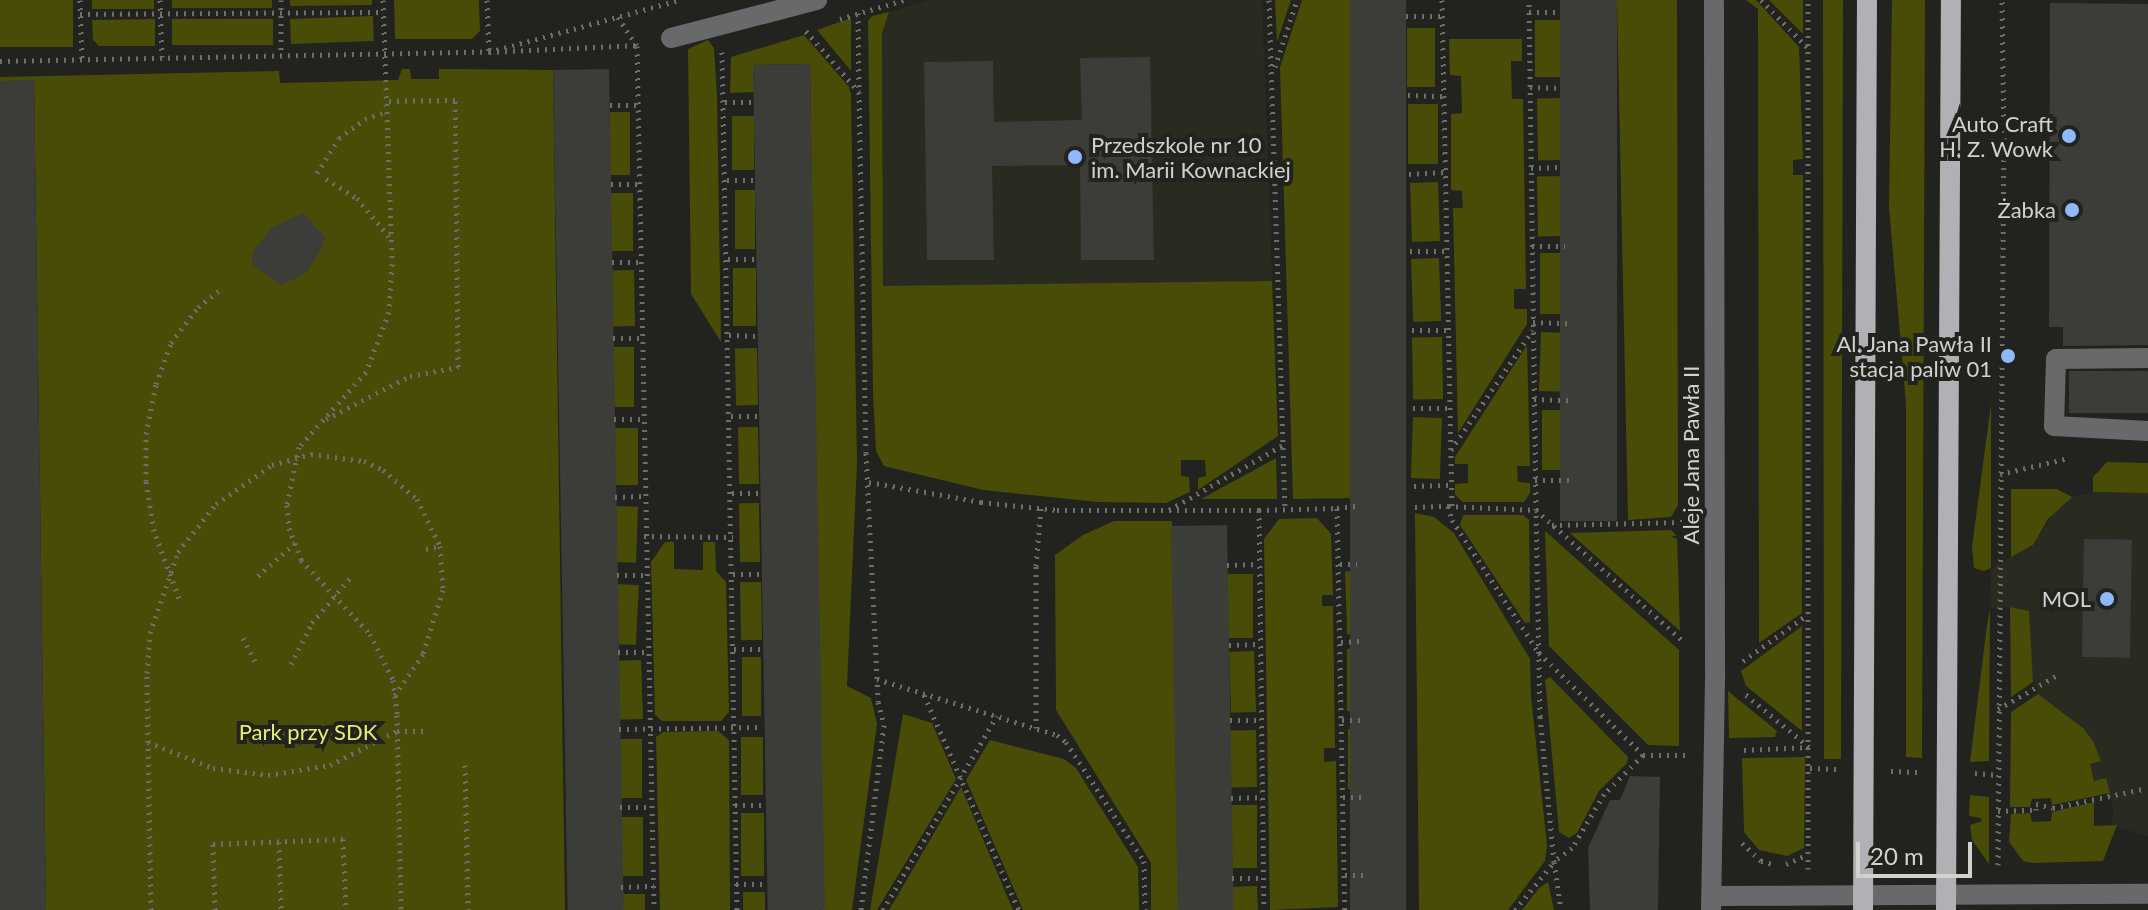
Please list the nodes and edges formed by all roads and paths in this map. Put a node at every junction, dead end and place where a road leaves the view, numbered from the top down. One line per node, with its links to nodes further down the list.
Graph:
1 (80, 0): 25 (path)
2 (160, 0): 23 (path)
3 (281, 0): 19 (path)
4 (383, 0): 20 (path)
5 (487, 0): 39 (path)
6 (679, 0): 28 (path)
7 (817, 0): 31 (street)
8 (904, 0): 24 (path)
9 (1269, 0): 45 (path)
10 (1297, 0): 45 (path)
11 (1442, 0): 27 (path)
12 (1529, 0): 21 (path)
13 (1714, 0): 152 (street, Aleje Jana Pawła II)
14 (1761, 0): 37 (path)
15 (1808, 0): 37 (path)
16 (1867, 0): 176 (main road)
17 (1951, 0): 177 (main road)
18 (2002, 0): 100 (path)
19 (281, 11): 20 (path); 23 (path); 41 (path)
20 (383, 12): 40 (path)
21 (1529, 12): 22 (path); 46 (path)
22 (1560, 12)
23 (161, 13): 25 (path); 42 (path)
24 (858, 13): 29 (path); 48 (path)
25 (80, 14): 43 (path)
26 (1406, 16): 27 (path)
27 (1442, 16): 50 (path)
28 (618, 17): 35 (path); 39 (path)
29 (832, 21)
30 (818, 25): 32 (path)
31 (712, 27): 34 (street); 38 (path)
32 (805, 30): 33 (path); 48 (path)
33 (791, 33)
34 (671, 38): 35 (path)
35 (637, 46): 39 (path); 55 (path)
36 (736, 47): 38 (path)
37 (1808, 49): 139 (path)
38 (722, 51): 52 (path)
39 (489, 52): 40 (path)
40 (384, 54): 41 (path); 51 (path)
41 (281, 55): 42 (path)
42 (162, 57): 43 (path)
43 (82, 59): 44 (path)
44 (0, 61)
45 (1273, 72): 96 (path)
46 (1530, 87): 47 (path); 58 (path)
47 (1562, 88)
48 (859, 92): 103 (path)
49 (1408, 95): 50 (path)
50 (1444, 96): 59 (path)
51 (387, 101): 56 (path); 94 (path)
52 (725, 102): 53 (path); 63 (path)
53 (754, 102)
54 (610, 105): 55 (path)
55 (638, 105): 66 (path)
56 (388, 111): 60 (path); 67 (path)
57 (1563, 167): 58 (path)
58 (1531, 168): 68 (path)
59 (1445, 172): 61 (path); 71 (path)
60 (317, 173)
61 (1409, 174)
62 (326, 179): 67 (path)
63 (727, 180): 64 (path); 72 (path)
64 (755, 180)
65 (611, 184): 66 (path)
66 (639, 184): 75 (path)
67 (391, 239): 94 (path)
68 (1532, 246): 69 (path); 78 (path)
69 (1565, 246)
70 (1410, 251): 71 (path)
71 (1447, 251): 80 (path)
72 (728, 259): 73 (path); 81 (path)
73 (756, 259)
74 (612, 262): 75 (path)
75 (640, 262): 84 (path)
76 (222, 288): 130 (path)
77 (1567, 323): 78 (path)
78 (1534, 326): 86 (path); 97 (path)
79 (1412, 330): 80 (path)
80 (1448, 330): 89 (path)
81 (729, 335): 82 (path); 90 (path)
82 (757, 336)
83 (613, 338): 84 (path)
84 (641, 338): 93 (path)
85 (2148, 358): 95 (street)
86 (1534, 399): 87 (path); 101 (path)
87 (1568, 400)
88 (1413, 408): 89 (path)
89 (1449, 408): 97 (path)
90 (731, 416): 91 (path); 106 (path)
91 (758, 416)
92 (614, 419): 93 (path)
93 (642, 419): 108 (path)
94 (319, 422): 98 (path)
95 (2148, 431)
96 (1283, 445): 114 (path); 118 (path)
97 (1451, 451): 104 (path)
98 (295, 458): 123 (path); 124 (path); 130 (path)
99 (2079, 459): 100 (path)
100 (2000, 474): 158 (path)
101 (1535, 480): 102 (path); 117 (path)
102 (1570, 480)
103 (869, 482): 113 (path); 154 (path)
104 (1452, 485): 105 (path); 111 (path)
105 (1414, 486)
106 (732, 493): 107 (path); 122 (path)
107 (759, 493)
108 (643, 496): 109 (path); 121 (path)
109 (615, 497)
110 (1356, 506): 115 (path)
111 (1450, 506): 112 (path); 117 (path); 149 (path)
112 (1415, 507)
113 (1041, 508): 118 (path); 167 (path)
114 (1285, 508): 115 (path); 116 (path)
115 (1337, 508): 127 (path)
116 (1259, 510): 118 (path); 126 (path)
117 (1536, 510): 120 (path); 149 (path)
118 (1168, 511)
119 (1685, 522): 120 (path)
120 (1552, 525): 152 (path)
121 (644, 536): 122 (path); 134 (path)
122 (733, 537): 131 (path)
123 (295, 543): 135 (path); 137 (path)
124 (440, 546): 125 (path); 157 (path)
125 (426, 549)
126 (1259, 564): 129 (path); 143 (path)
127 (1340, 564): 128 (path); 142 (path)
128 (1357, 564)
129 (1227, 565)
130 (169, 574): 138 (path); 171 (path)
131 (733, 574): 132 (path); 145 (path)
132 (761, 574)
133 (617, 575): 134 (path)
134 (645, 575): 148 (path)
135 (258, 576)
136 (350, 578): 137 (path)
137 (334, 595): 151 (path); 157 (path)
138 (179, 598)
139 (1807, 615): 155 (path); 172 (path)
140 (243, 638): 150 (path)
141 (1359, 641): 142 (path)
142 (1341, 642): 162 (path)
143 (1260, 644): 144 (path); 161 (path)
144 (1229, 645)
145 (734, 649): 146 (path); 164 (path)
146 (762, 649)
147 (618, 652): 148 (path)
148 (647, 652): 166 (path)
149 (1539, 653): 193 (path); 193 (path)
150 (255, 662)
151 (291, 664)
152 (1715, 670): 155 (path); 206 (street, Aleje Jana Pawła II)
153 (2056, 676): 158 (path)
154 (877, 679): 156 (path); 217 (path)
155 (1736, 686): 172 (path)
156 (924, 694): 159 (path); 179 (path)
157 (395, 695): 169 (path)
158 (1998, 709): 178 (path)
159 (997, 716): 167 (path); 179 (path)
160 (1230, 720): 161 (path)
161 (1261, 720): 181 (path)
162 (1342, 720): 163 (path); 182 (path)
163 (1360, 720)
164 (734, 727): 165 (path); 166 (path); 185 (path)
165 (762, 727)
166 (649, 728): 168 (path); 188 (path)
167 (1036, 728): 220 (path)
168 (619, 729)
169 (397, 731): 170 (path); 171 (path); 213 (path)
170 (423, 731)
171 (148, 742): 209 (path)
172 (1809, 747): 173 (path); 175 (path)
173 (1736, 750)
174 (465, 765): 214 (path)
175 (1810, 768): 176 (path); 192 (path)
176 (1863, 770): 177 (path); 207 (main road)
177 (1948, 772): 178 (path); 205 (main road)
178 (1998, 775): 189 (path)
179 (962, 779): 218 (path); 219 (path)
180 (2143, 789): 189 (path)
181 (1262, 797): 184 (path); 197 (path)
182 (1343, 797): 183 (path); 194 (path)
183 (1362, 797)
184 (1231, 798)
185 (735, 805): 186 (path); 198 (path)
186 (764, 805)
187 (620, 807): 188 (path)
188 (651, 807): 200 (path)
189 (1998, 811): 204 (path)
190 (1738, 837): 192 (path)
191 (279, 842): 210 (path); 211 (path); 212 (path)
192 (1808, 854): 203 (path)
193 (1554, 862): 223 (path); 224 (path)
194 (1345, 875): 195 (path); 222 (path)
195 (1363, 875)
196 (1232, 878): 197 (path)
197 (1263, 878): 221 (path)
198 (736, 884): 199 (path); 216 (path)
199 (765, 884)
200 (654, 886): 201 (path); 215 (path)
201 (621, 887)
202 (2148, 894): 208 (street)
203 (1807, 896): 206 (street); 207 (street)
204 (1997, 897): 205 (street); 208 (street)
205 (1946, 902): 207 (street)
206 (1712, 903)
207 (1863, 903)
208 (2078, 903)
209 (151, 910)
210 (215, 910)
211 (281, 910)
212 (346, 910)
213 (401, 910)
214 (468, 910)
215 (654, 910)
216 (737, 910)
217 (861, 910)
218 (883, 910)
219 (1019, 910)
220 (1145, 910)
221 (1264, 910)
222 (1345, 910)
223 (1515, 910)
224 (1561, 910)

